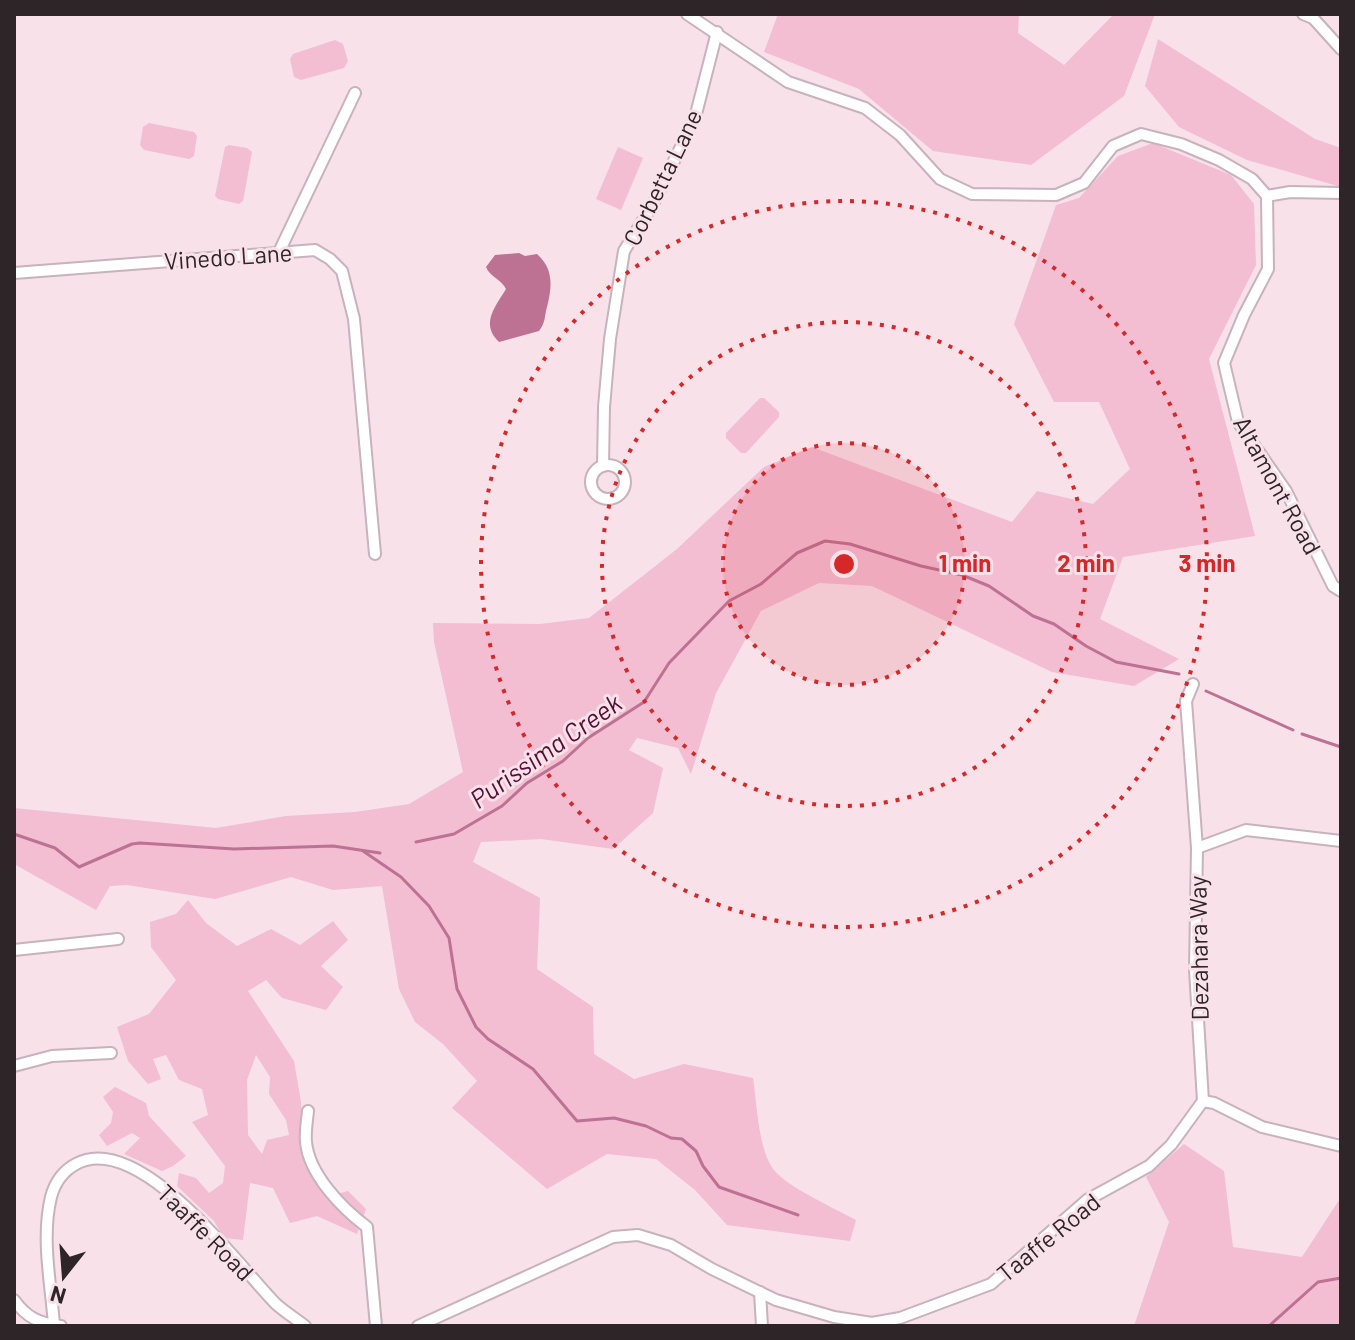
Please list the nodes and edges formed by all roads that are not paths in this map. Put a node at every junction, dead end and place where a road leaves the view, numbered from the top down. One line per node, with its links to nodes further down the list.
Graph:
1 (687, 14): 3 (street)
2 (1303, 14): 4 (street)
3 (717, 32): 8 (street); 11 (street, Corbetta Lane)
4 (1341, 49)
5 (355, 93): 9 (street)
6 (1341, 185): 7 (street)
7 (1336, 194): 8 (street)
8 (1267, 196): 13 (street, Altamont Road)
9 (279, 252): 10 (street, Vinedo Lane); 12 (street, Vinedo Lane)
10 (14, 273)
11 (603, 466)
12 (375, 554)
13 (1341, 591)
14 (1193, 684): 16 (street)
15 (1341, 841): 16 (street, Dezahara Way)
16 (1197, 848): 21 (street, Dezahara Way)
17 (118, 939): 18 (street)
18 (14, 950)
19 (111, 1053): 20 (street)
20 (14, 1066)
21 (1203, 1101): 23 (street); 26 (street, Taaffe Road)
22 (308, 1111): 30 (street)
23 (1341, 1146)
24 (760, 1292): 26 (street, Taaffe Road); 31 (street, Taaffe Road); 32 (street)
25 (14, 1300): 27 (street)
26 (894, 1322)
27 (54, 1325): 28 (street); 29 (street, Taaffe Road)
28 (61, 1326)
29 (305, 1326)
30 (376, 1326)
31 (418, 1326)
32 (762, 1326)

